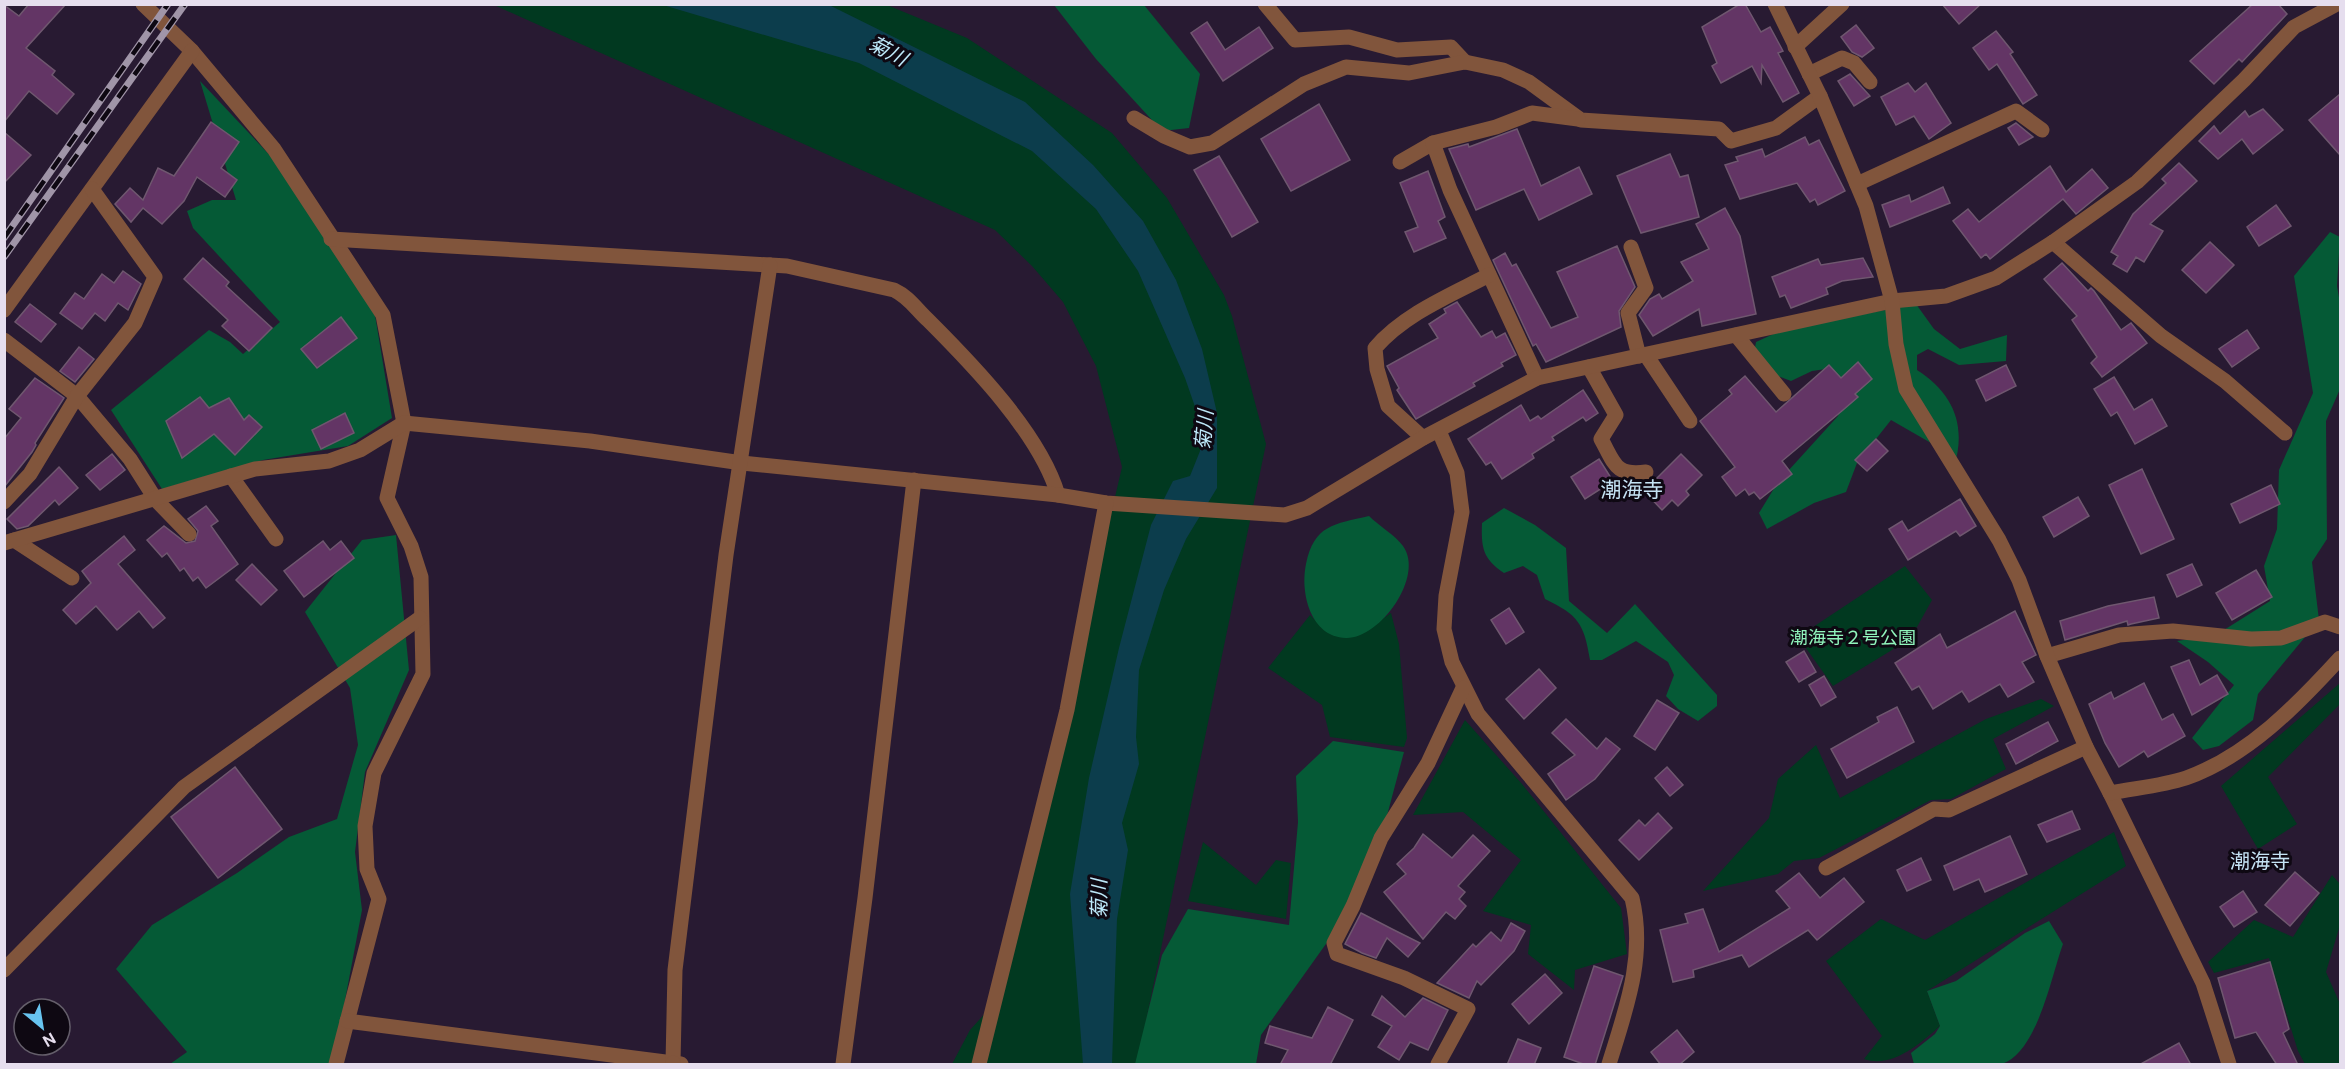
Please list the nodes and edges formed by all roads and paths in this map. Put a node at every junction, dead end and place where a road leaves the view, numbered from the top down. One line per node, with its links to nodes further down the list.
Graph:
1 (142, 4): 7 (street)
2 (1265, 4): 8 (street)
3 (1775, 4): 6 (street)
4 (1842, 4): 6 (street)
5 (2337, 4): 20 (street)
6 (1795, 47): 9 (street)
7 (192, 51): 18 (street); 19 (street)
8 (1465, 62): 12 (street); 13 (street)
9 (1809, 74): 10 (street); 11 (street)
10 (1870, 82)
11 (1820, 96): 13 (street); 17 (street)
12 (1134, 118)
13 (1581, 120): 15 (street)
14 (2042, 130): 17 (street)
15 (1433, 143): 16 (street); 23 (street)
16 (1400, 162)
17 (1857, 184): 24 (street)
18 (92, 189): 25 (street); 32 (street)
19 (331, 238): 22 (street); 34 (street)
20 (2053, 242): 24 (street); 36 (street)
21 (1631, 247): 28 (street)
22 (770, 266): 38 (street); 42 (street)
23 (1489, 274): 30 (street); 37 (street)
24 (1892, 301): 26 (street); 52 (street)
25 (4, 310)
26 (1736, 335): 28 (street); 31 (street)
27 (4, 340): 32 (street)
28 (1642, 356): 29 (street); 33 (street)
29 (1589, 367): 30 (street); 39 (street)
30 (1537, 378): 35 (street)
31 (1785, 394)
32 (77, 396): 43 (street); 44 (street)
33 (1690, 421)
34 (404, 423): 38 (street); 40 (street); 50 (street)
35 (1439, 431): 37 (street); 54 (street)
36 (2285, 433)
37 (1423, 438): 45 (street)
38 (742, 463): 41 (street); 60 (street)
39 (1646, 472)
40 (231, 476): 43 (street); 47 (street)
41 (914, 480): 42 (street); 63 (street)
42 (1058, 495): 45 (street)
43 (156, 500): 46 (street); 48 (street)
44 (4, 502)
45 (1111, 503): 64 (street)
46 (189, 534)
47 (276, 539)
48 (9, 542): 49 (street)
49 (72, 578)
50 (420, 618): 58 (street); 59 (street)
51 (2340, 627): 52 (street)
52 (2047, 656): 55 (street)
53 (2340, 658): 56 (street)
54 (1463, 688): 61 (street); 65 (street)
55 (2086, 747): 56 (street); 57 (street)
56 (2110, 794): 66 (street)
57 (1826, 868)
58 (4, 970)
59 (347, 1021): 60 (street); 62 (street)
60 (676, 1064)
61 (1609, 1064)
62 (336, 1065)
63 (843, 1065)
64 (979, 1065)
65 (1438, 1065)
66 (2229, 1065)

